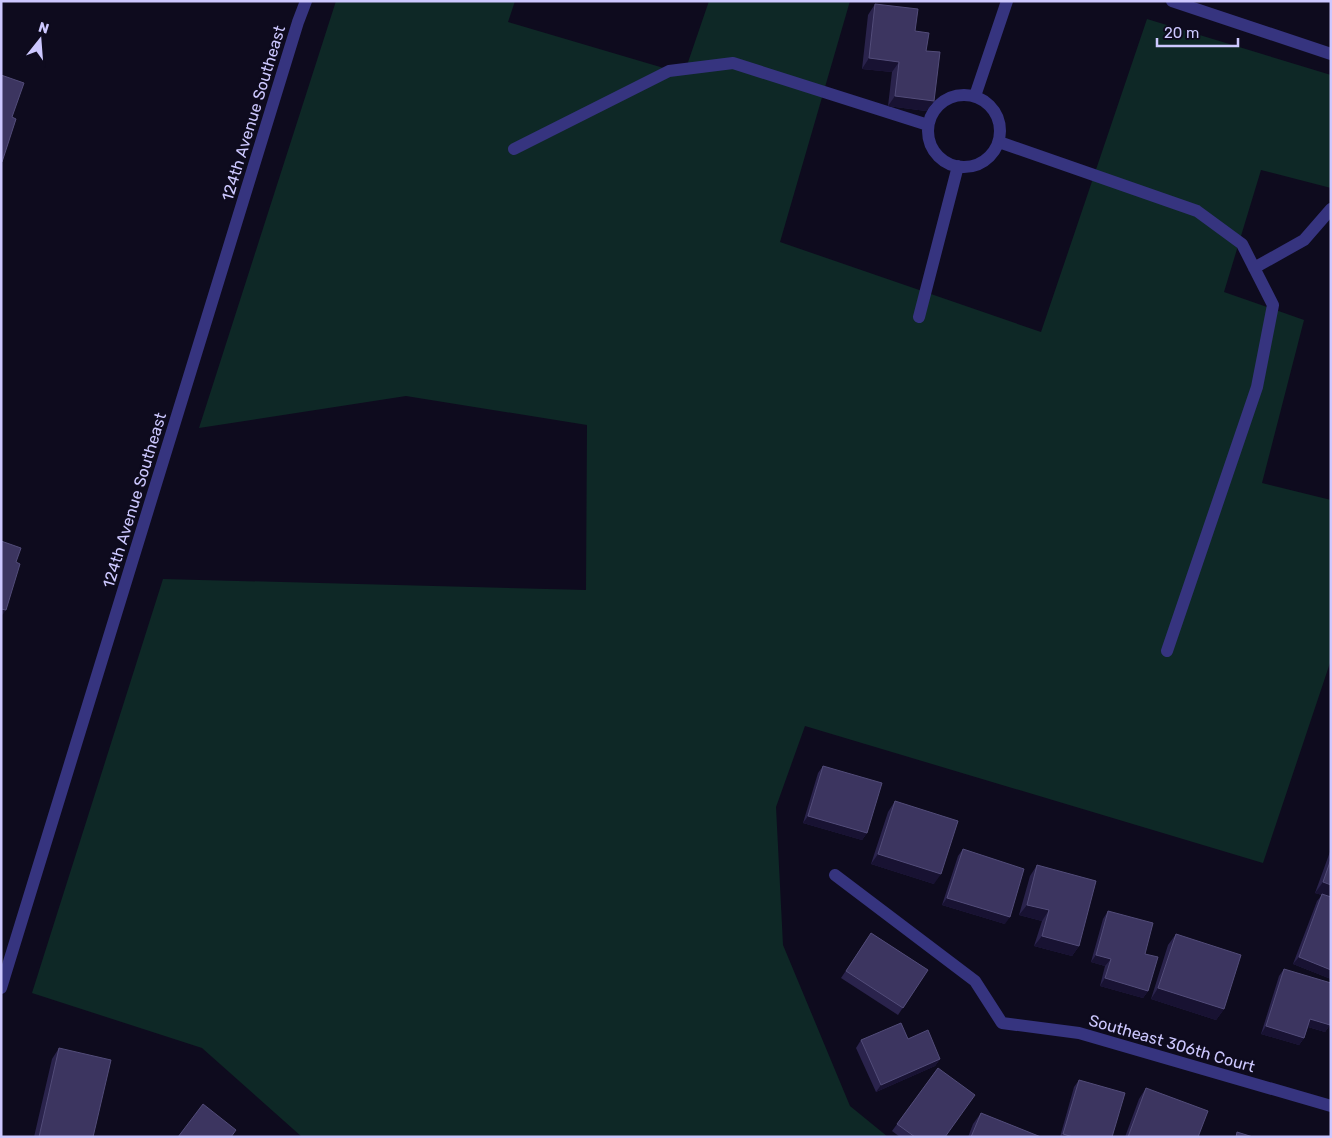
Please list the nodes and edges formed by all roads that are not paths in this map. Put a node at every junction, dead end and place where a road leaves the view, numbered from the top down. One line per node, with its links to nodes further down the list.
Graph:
1 (304, 1): 15 (street, 124th Avenue Southeast)
2 (1007, 1): 5 (street)
3 (1172, 1): 4 (street)
4 (1331, 54)
5 (975, 96): 6 (street); 7 (street)
6 (928, 126): 8 (street); 9 (street)
7 (999, 142): 9 (street); 11 (street)
8 (514, 149)
9 (958, 166): 12 (street)
10 (1331, 209): 11 (street)
11 (1254, 268): 13 (street)
12 (919, 317)
13 (1167, 652)
14 (835, 875): 16 (street, Southeast 306th Court)
15 (1, 988)
16 (1331, 1106)

